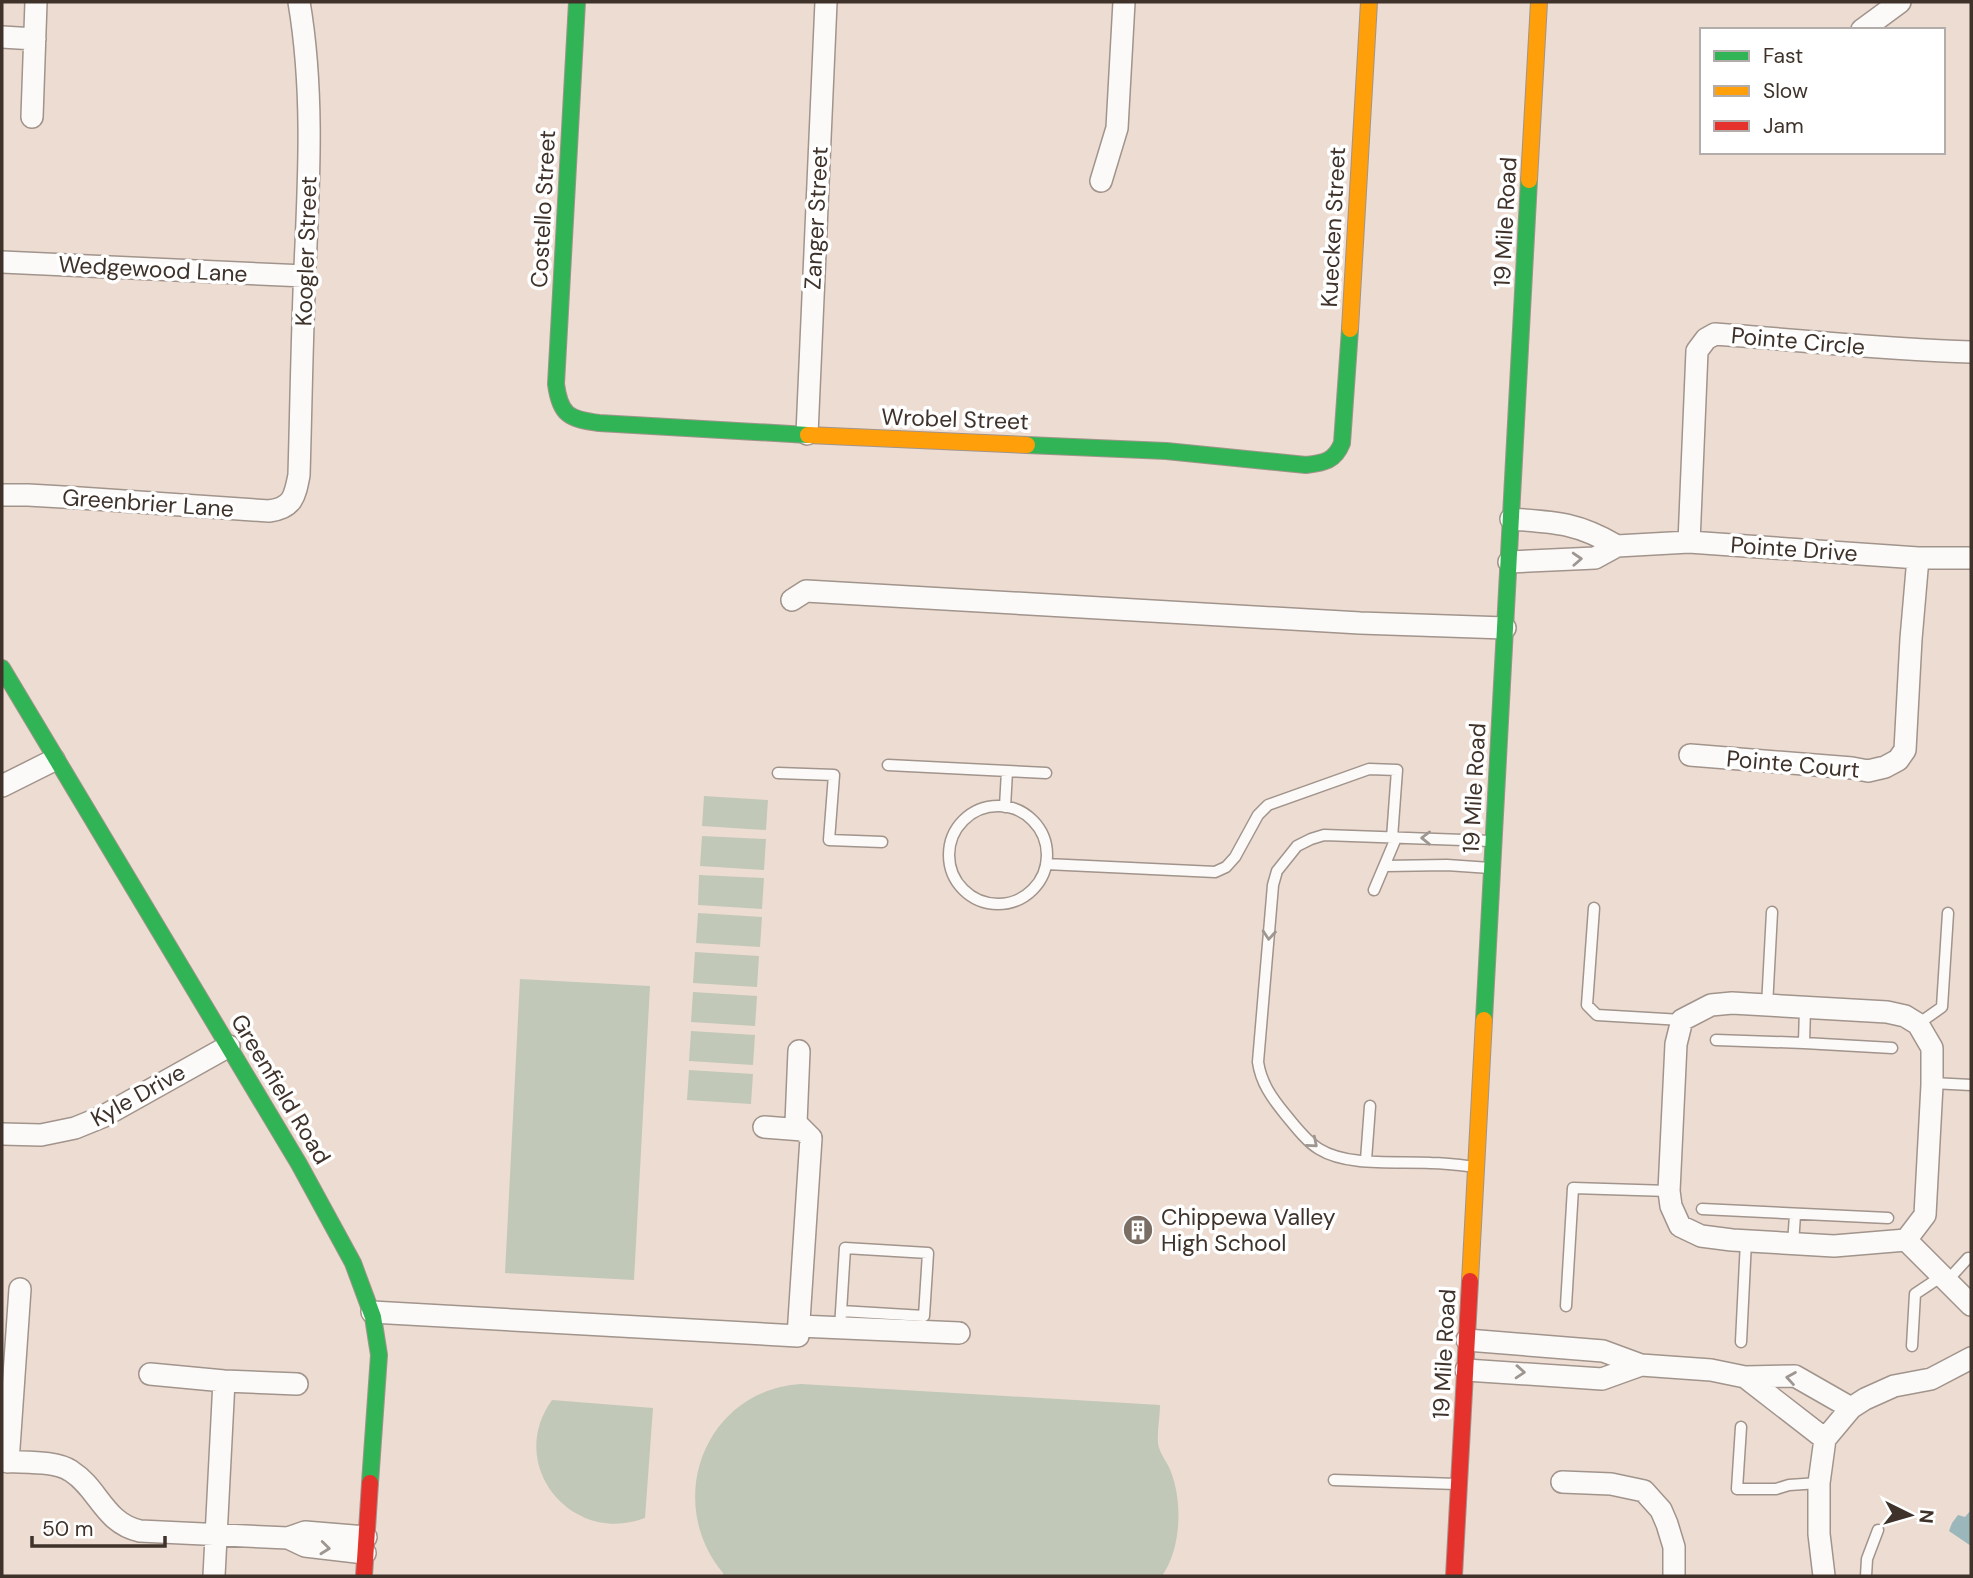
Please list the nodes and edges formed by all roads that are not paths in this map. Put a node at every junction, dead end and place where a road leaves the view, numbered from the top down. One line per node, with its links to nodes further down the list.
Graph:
1 (36, 2): 11 (street)
2 (299, 2): 15 (street, Koogler Street)
3 (578, 2): 17 (street, Costello Street)
4 (826, 2): 18 (street, Zanger Street)
5 (1124, 2): 13 (street)
6 (1369, 2): 19 (street, Kuecken Street)
7 (1539, 2): 22 (street, 19 Mile Road)
8 (1900, 2): 9 (street)
9 (1865, 28)
10 (2, 37): 11 (street)
11 (35, 39): 12 (street)
12 (32, 117)
13 (1101, 181)
14 (2, 262): 15 (street, Wedgewood Lane)
15 (304, 276): 21 (street, Koogler Street)
16 (1971, 352): 23 (street, Pointe Circle)
17 (567, 417): 18 (street, Wrobel Street)
18 (807, 434): 19 (street, Wrobel Street)
19 (1338, 454)
20 (2, 495): 21 (street, Greenbrier Lane)
21 (292, 500)
22 (1511, 519): 24 (street); 27 (street, 19 Mile Road)
23 (1689, 542): 24 (street, Pointe Drive); 25 (street, Pointe Drive)
24 (1617, 546): 27 (street, Pointe Drive, one-way to 24)
25 (1918, 558): 26 (street, Pointe Drive); 31 (street, Pointe Court)
26 (1971, 558)
27 (1509, 562): 29 (street, 19 Mile Road)
28 (792, 600): 29 (street)
29 (1505, 628): 40 (street, 19 Mile Road)
30 (2, 668): 32 (street, Greenfield Road)
31 (1690, 755)
32 (54, 760): 37 (street); 55 (street, Greenfield Road)
33 (888, 765): 34 (lane)
34 (1007, 771): 36 (lane); 38 (lane)
35 (778, 773): 41 (lane)
36 (1046, 774)
37 (2, 786)
38 (1005, 807): 42 (lane); 42 (lane)
39 (1394, 838): 40 (lane, one-way to 39); 42 (lane); 43 (lane); 64 (lane, one-way to 64)
40 (1494, 841): 44 (street, 19 Mile Road)
41 (882, 842)
42 (1046, 864)
43 (1384, 866): 44 (lane); 45 (lane)
44 (1492, 868): 65 (street, 19 Mile Road)
45 (1374, 890)
46 (1594, 908): 51 (lane)
47 (1772, 912): 49 (lane)
48 (1948, 913): 52 (lane)
49 (1766, 1006): 50 (street); 51 (street)
50 (1805, 1008): 52 (street); 54 (lane)
51 (1682, 1020): 66 (street)
52 (1918, 1024): 58 (street)
53 (1716, 1040): 54 (lane)
54 (1804, 1044): 56 (lane)
55 (229, 1046): 63 (street, Kyle Drive); 78 (street, Greenfield Road)
56 (1892, 1048)
57 (799, 1051): 62 (street)
58 (1932, 1083): 59 (lane); 70 (street)
59 (1971, 1085)
60 (1370, 1107): 64 (lane)
61 (764, 1127): 62 (street)
62 (803, 1130): 81 (street)
63 (2, 1134)
64 (1366, 1160): 65 (lane)
65 (1477, 1167): 83 (street, 19 Mile Road)
66 (1669, 1191): 71 (street); 77 (lane)
67 (1702, 1209): 68 (lane)
68 (1795, 1215): 69 (lane); 72 (lane)
69 (1888, 1218)
70 (1906, 1240): 72 (street); 74 (street)
71 (1746, 1241): 72 (street); 84 (lane)
72 (1793, 1244)
73 (1971, 1258): 74 (lane)
74 (1945, 1278): 76 (street); 85 (lane)
75 (20, 1289): 96 (street)
76 (1971, 1305)
77 (1566, 1306)
78 (372, 1312): 81 (street); 103 (street, Greenfield Road)
79 (841, 1320): 80 (street); 80 (lane); 81 (street)
80 (924, 1324): 82 (street)
81 (799, 1326)
82 (959, 1333)
83 (1468, 1340): 87 (street); 88 (street, 19 Mile Road)
84 (1741, 1342)
85 (1912, 1346)
86 (1971, 1358): 93 (street)
87 (1641, 1365): 88 (street, one-way to 87); 90 (street)
88 (1466, 1370): 100 (street, 19 Mile Road)
89 (150, 1374): 91 (street)
90 (1745, 1377): 93 (street, one-way to 90); 95 (street)
91 (224, 1381): 92 (street); 102 (street)
92 (297, 1384)
93 (1851, 1408): 95 (street)
94 (1741, 1427): 99 (lane)
95 (1825, 1439): 99 (street)
96 (5, 1461): 102 (street)
97 (1334, 1480): 100 (lane)
98 (1562, 1482): 107 (street)
99 (1819, 1483): 108 (street)
100 (1459, 1484): 106 (street, 19 Mile Road)
101 (1878, 1530): 109 (lane)
102 (216, 1535): 103 (street); 104 (street)
103 (365, 1545): 105 (street, Greenfield Road)
104 (214, 1576)
105 (364, 1576)
106 (1454, 1576)
107 (1674, 1576)
108 (1824, 1576)
109 (1866, 1576)

